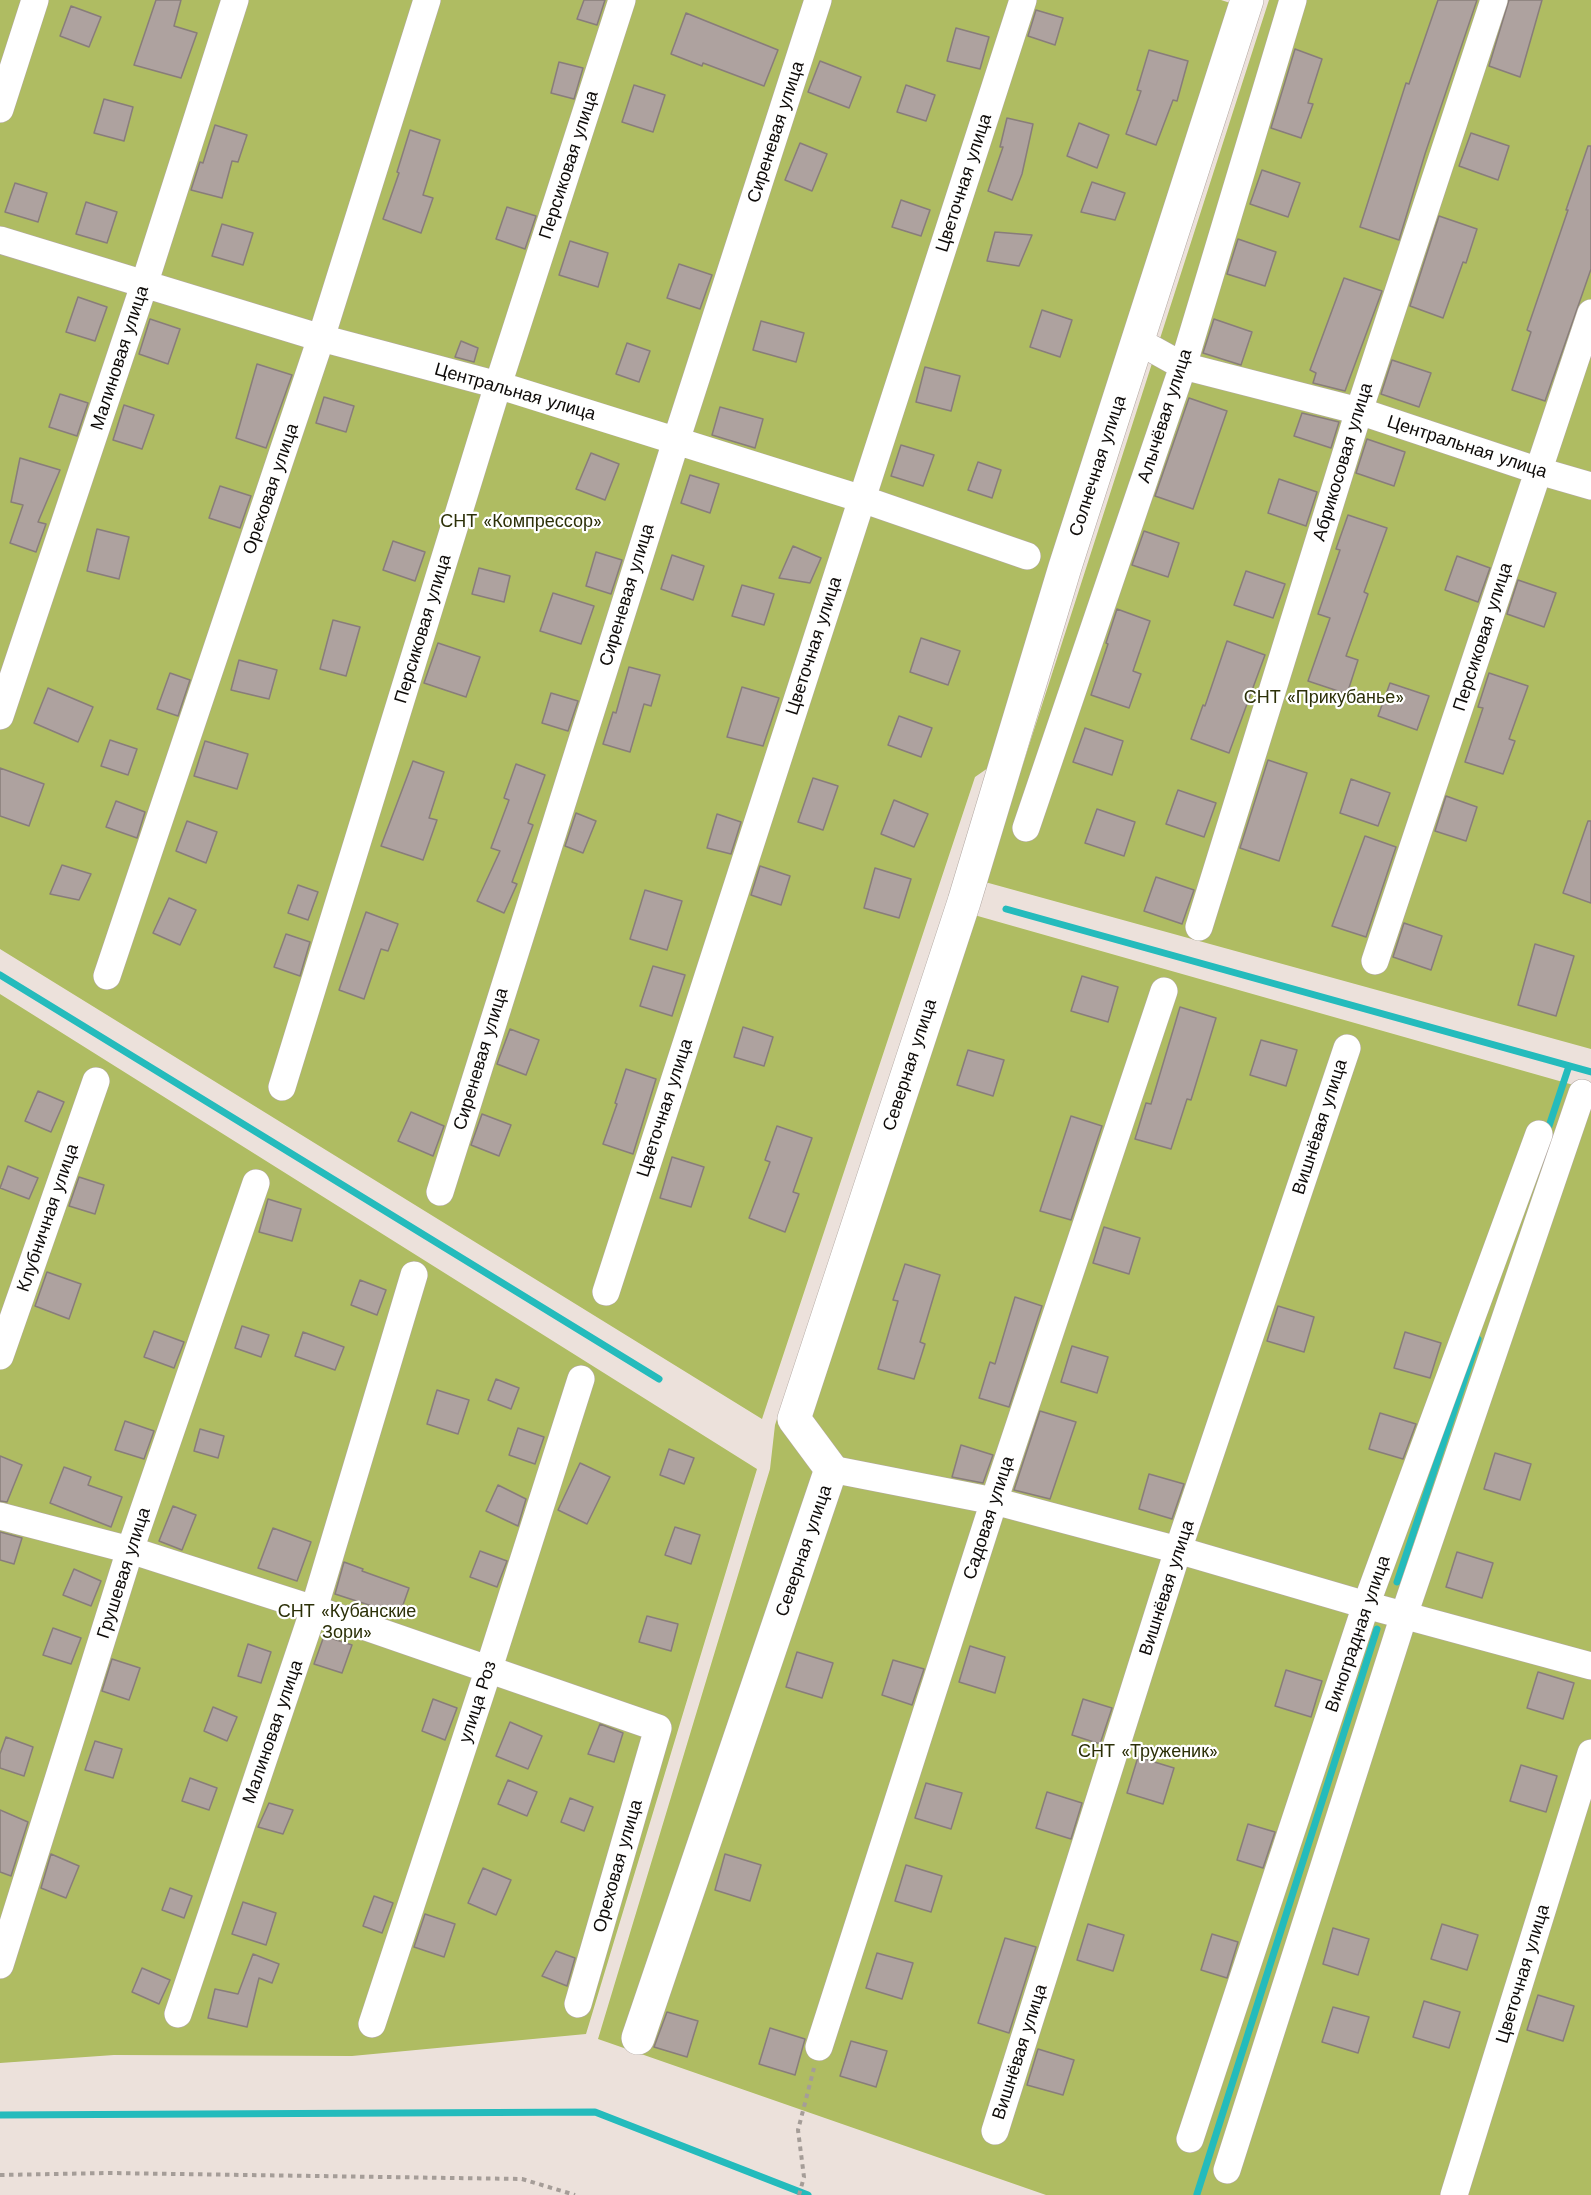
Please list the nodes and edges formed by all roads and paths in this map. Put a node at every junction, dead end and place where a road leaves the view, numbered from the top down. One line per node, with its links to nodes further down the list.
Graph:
1 (35, 0): 10 (street)
2 (235, 0): 12 (street, Малиновая улица)
3 (427, 0): 14 (street, Ореховая улица)
4 (622, 0): 17 (street, Персиковая улица)
5 (818, 0): 19 (street, Сиреневая улица)
6 (1023, 0): 22 (street, Цветочная улица)
7 (1247, 0): 15 (street, Солнечная улица)
8 (1293, 0): 16 (street, Алычёвая улица)
9 (1494, 0): 18 (street, Абрикосовая улица)
10 (0, 109)
11 (0, 240): 12 (street, Центральная улица)
12 (144, 285): 14 (street, Центральная улица); 24 (street, Малиновая улица)
13 (1591, 313): 20 (street, Персиковая улица)
14 (321, 338): 17 (street, Центральная улица); 29 (street, Ореховая улица)
15 (1138, 341): 16 (street, Центральная улица); 26 (street, Солнечная улица)
16 (1183, 366): 18 (street, Центральная улица); 25 (street, Алычёвая улица)
17 (498, 385): 19 (street, Центральная улица); 33 (street, Персиковая улица)
18 (1359, 411): 20 (street, Центральная улица); 27 (street, Абрикосовая улица)
19 (676, 441): 22 (street, Центральная улица); 37 (street, Сиреневая улица)
20 (1539, 471): 21 (street, Центральная улица); 28 (street, Персиковая улица)
21 (1591, 486)
22 (862, 499): 23 (street, Центральная улица); 39 (street, Цветочная улица)
23 (1027, 556)
24 (0, 716)
25 (1026, 828)
26 (963, 902): 42 (street, Северная улица)
27 (1199, 927)
28 (1375, 961)
29 (107, 976)
30 (1164, 991): 43 (street, Садовая улица)
31 (1347, 1048): 46 (street, Вишнёвая улица)
32 (96, 1081): 40 (street, Клубничная улица)
33 (282, 1087)
34 (1582, 1093): 49 (street)
35 (1539, 1134): 47 (street, Виноградная улица)
36 (256, 1183): 45 (street, Грушевая улица)
37 (440, 1192)
38 (414, 1275): 48 (street, Малиновая улица)
39 (606, 1292)
40 (0, 1356)
41 (581, 1378): 51 (street, улица Роз)
42 (831, 1469): 43 (street); 57 (street, Северная улица)
43 (994, 1501): 46 (street); 58 (street, Садовая улица)
44 (0, 1516): 45 (street)
45 (130, 1550): 48 (street); 53 (street, Грушевая улица)
46 (1179, 1550): 47 (street); 59 (street, Вишнёвая улица)
47 (1366, 1605): 49 (street); 60 (street, Виноградная улица)
48 (314, 1609): 51 (street); 55 (street, Малиновая улица)
49 (1404, 1615): 50 (street); 61 (street)
50 (1591, 1666)
51 (489, 1668): 54 (street, Ореховая улица); 56 (street, улица Роз)
52 (1591, 1753): 65 (street, Цветочная улица)
53 (0, 1965)
54 (578, 2004)
55 (178, 2014)
56 (372, 2024)
57 (638, 2038)
58 (819, 2047): 64 (path)
59 (995, 2132)
60 (1190, 2139)
61 (1227, 2170)
62 (0, 2175): 63 (path)
63 (575, 2195)
64 (799, 2195)
65 (1454, 2195)

